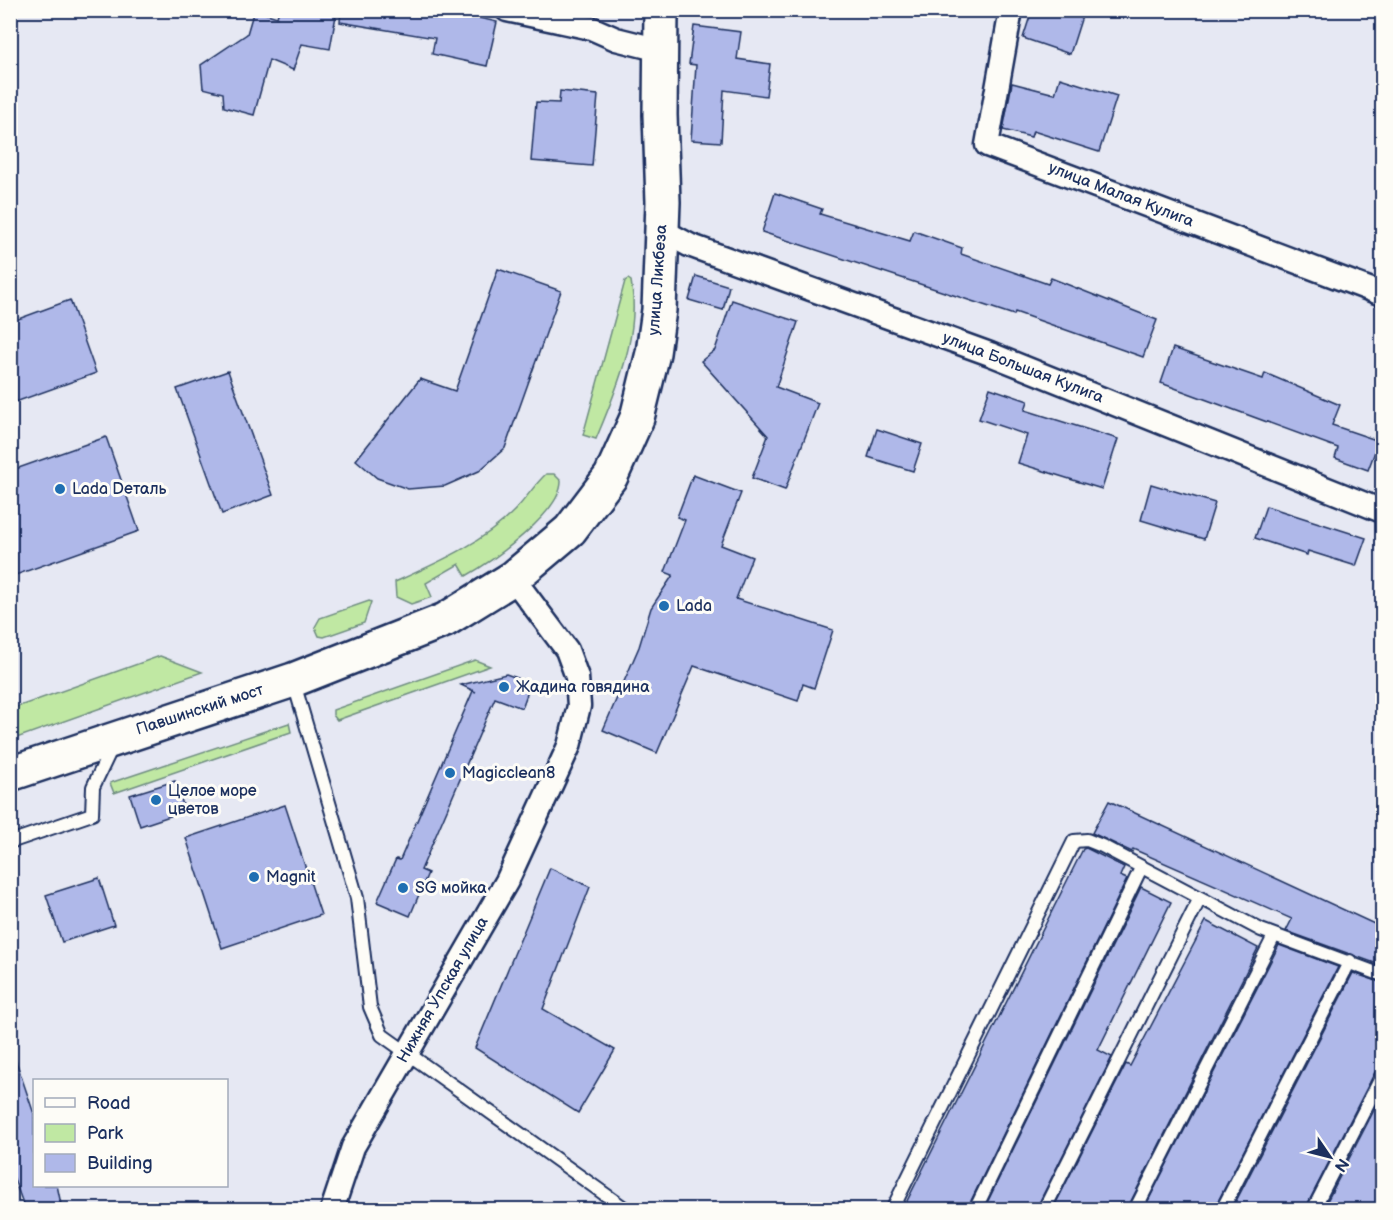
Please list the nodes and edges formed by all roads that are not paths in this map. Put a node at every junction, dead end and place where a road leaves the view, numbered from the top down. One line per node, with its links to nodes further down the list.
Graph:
1 (507, 10): 4 (street)
2 (661, 10): 4 (main road, улица Ликбеза)
3 (1011, 10): 6 (street, улица Малая Кулига)
4 (660, 50): 5 (main road, улица Ликбеза)
5 (661, 230): 7 (street, улица Большая Кулига); 8 (main road, улица Ликбеза)
6 (1383, 294)
7 (1383, 511)
8 (513, 578): 9 (main road, улица Ликбеза); 19 (street, Нижняя Упская улица)
9 (390, 644): 10 (main road, Павшинский мост)
10 (293, 680): 11 (main road, Павшинский мост); 19 (lane)
11 (116, 738): 12 (main road, Павшинский мост); 13 (lane)
12 (10, 774)
13 (10, 842)
14 (1141, 868): 15 (lane); 23 (lane); 24 (lane)
15 (1199, 900): 16 (lane); 25 (lane)
16 (1274, 936): 17 (lane); 26 (lane)
17 (1350, 962): 18 (lane); 27 (lane)
18 (1383, 975)
19 (406, 1054): 21 (street, Нижняя Упская улица); 22 (lane)
20 (1383, 1076): 28 (lane)
21 (332, 1209)
22 (627, 1209)
23 (892, 1209)
24 (975, 1209)
25 (1044, 1209)
26 (1135, 1209)
27 (1222, 1209)
28 (1313, 1209)

